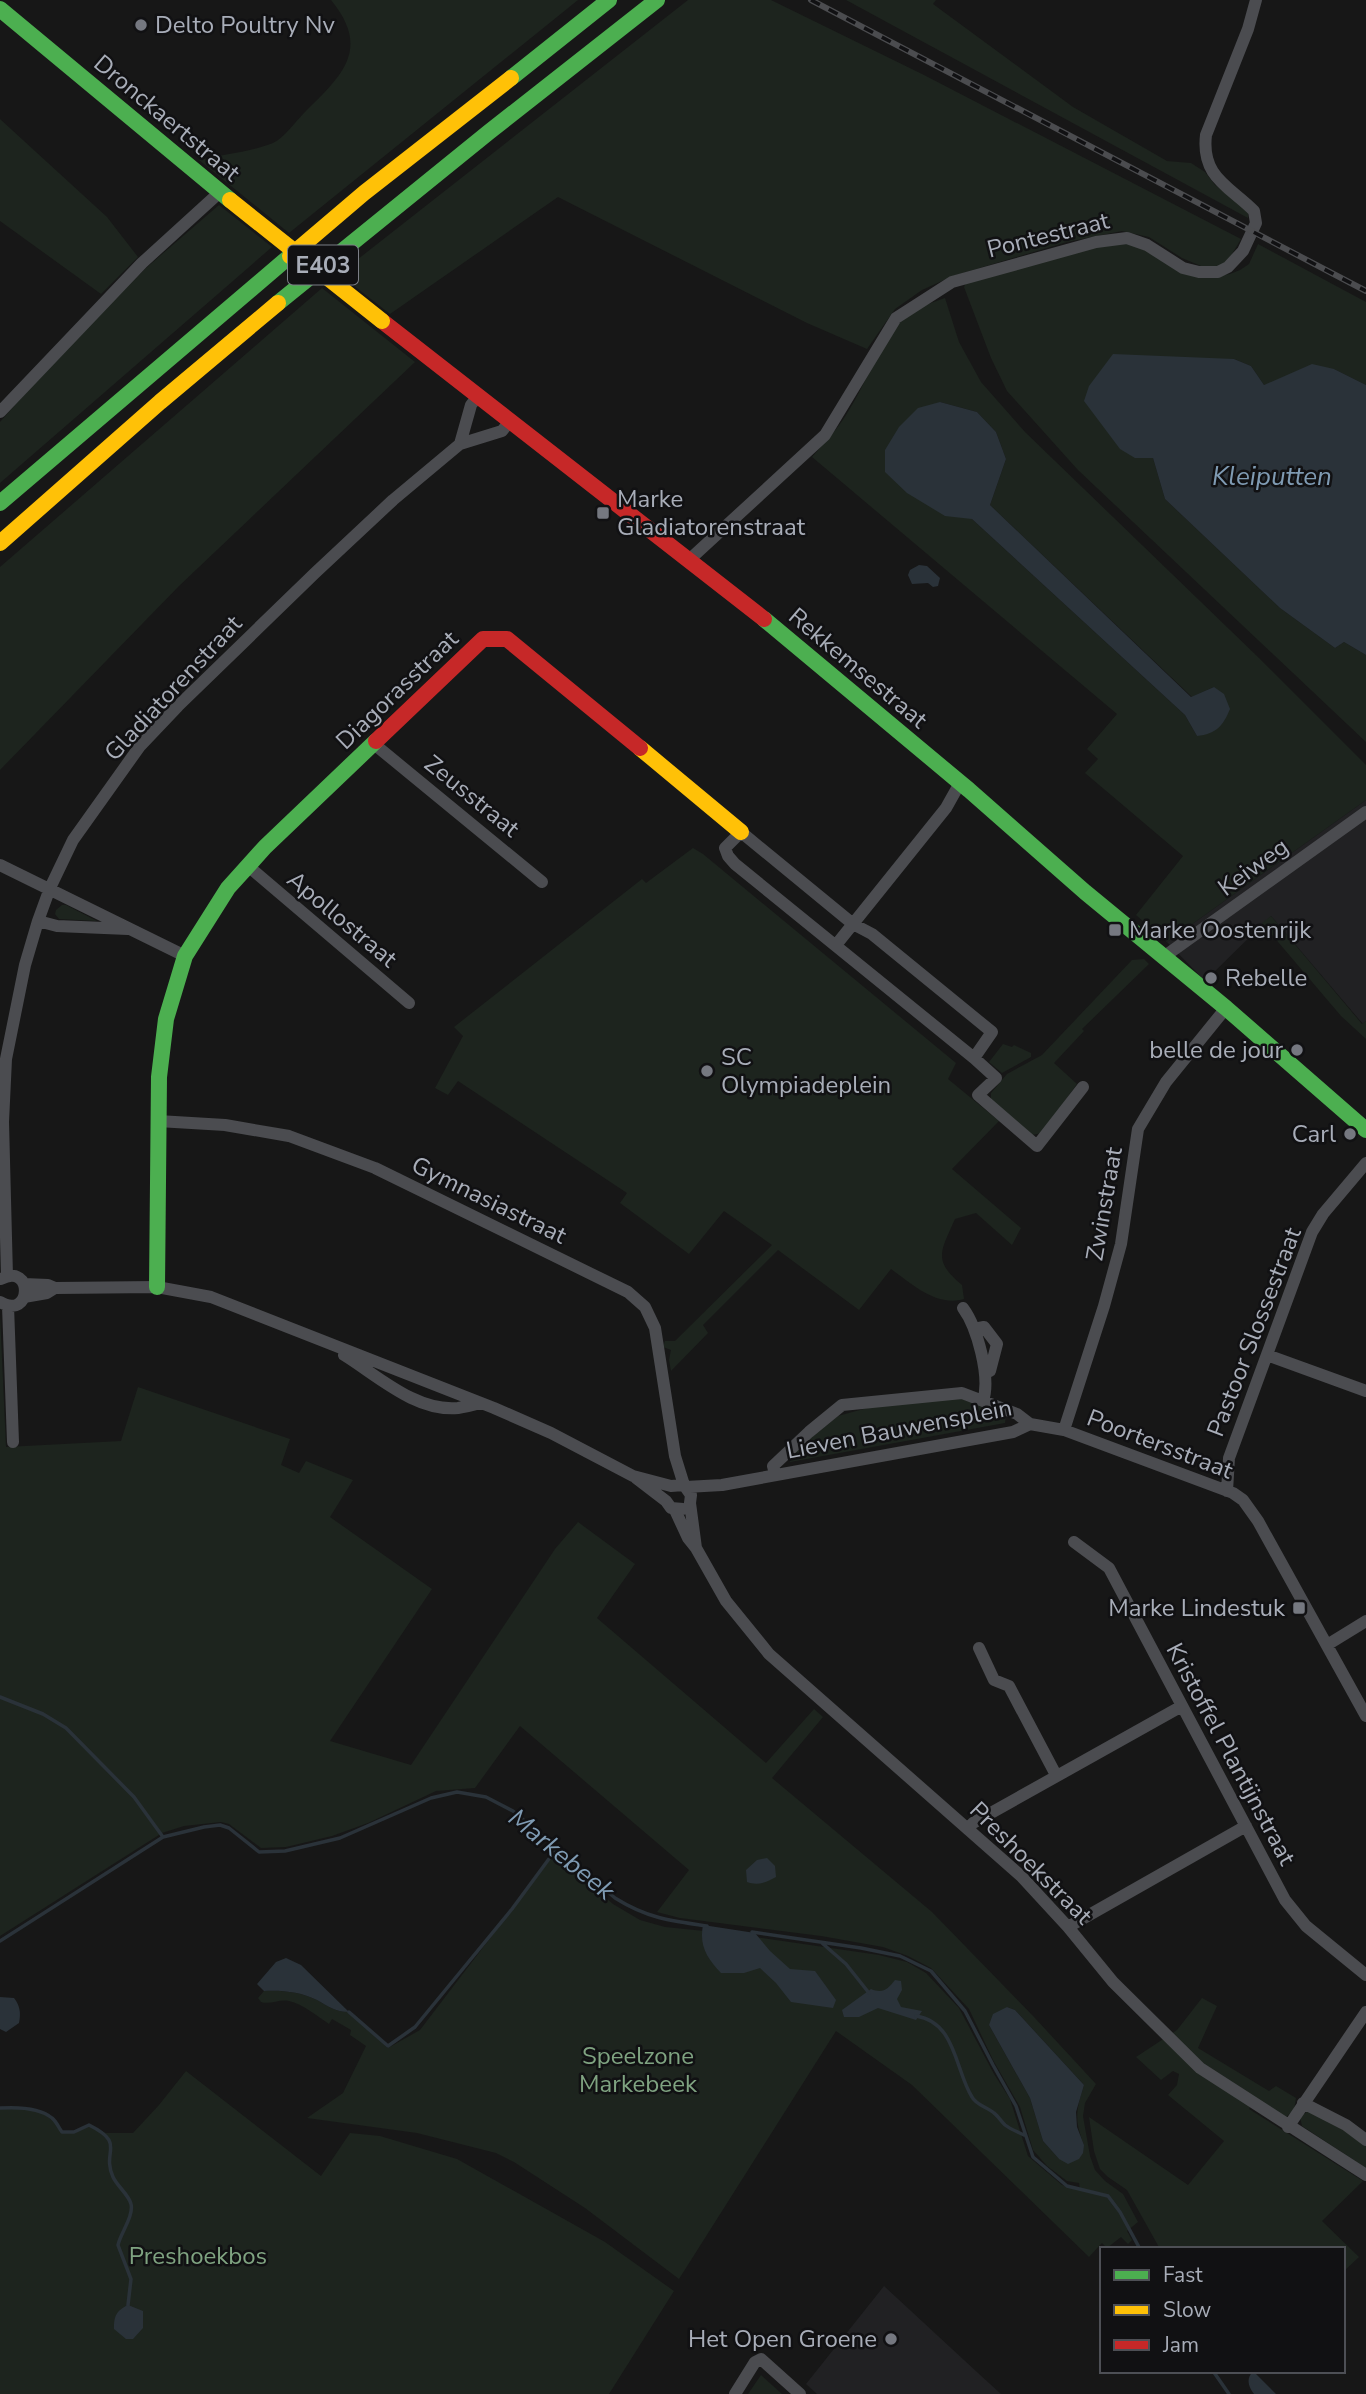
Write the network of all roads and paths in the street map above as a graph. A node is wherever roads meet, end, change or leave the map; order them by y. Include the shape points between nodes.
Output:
1 (609, 0) edge
2 (657, 0) edge
3 (1256, 0) edge
4 (0, 9) edge
5 (225, 196) junction
6 (306, 261) joint
7 (477, 397) junction
8 (0, 412) edge
9 (510, 421) junction
10 (460, 444) junction
11 (0, 503) edge
12 (0, 543) edge
13 (689, 560) junction
14 (374, 744) junction
15 (965, 787) junction
16 (1366, 812) edge
17 (741, 832) junction
18 (0, 865) edge
19 (248, 866) junction
20 (542, 882) dead end
21 (50, 888) junction
22 (38, 921) junction
23 (853, 924) junction
24 (132, 929) junction
25 (836, 945) junction
26 (185, 956) junction
27 (1165, 956) junction
28 (409, 1003) dead end
29 (1226, 1008) junction
30 (974, 1058) junction
31 (1083, 1087) dead end
32 (2, 1094) edge
33 (158, 1121) junction
34 (1366, 1130) edge
35 (1366, 1163) edge
36 (3, 1278) edge
37 (157, 1287) junction
38 (24, 1290) junction
39 (4, 1304) edge
40 (963, 1308) dead end
41 (974, 1329) junction
42 (317, 1339) junction
43 (1267, 1356) junction
44 (985, 1373) junction
45 (1366, 1391) edge
46 (983, 1401) junction
47 (480, 1403) junction
48 (1031, 1424) junction
49 (1063, 1430) junction
50 (13, 1442) dead end
51 (775, 1474) junction
52 (634, 1476) junction
53 (722, 1485) junction
54 (679, 1486) junction
55 (1227, 1491) junction
56 (691, 1502) junction
57 (671, 1505) junction
58 (1074, 1542) dead end
59 (696, 1548) junction
60 (1366, 1621) edge
61 (1327, 1645) junction
62 (979, 1648) dead end
63 (1182, 1706) junction
64 (1366, 1716) edge
65 (1056, 1775) junction
66 (1246, 1826) junction
67 (969, 1828) junction
68 (1068, 1927) junction
69 (1366, 1975) edge
70 (1366, 2012) edge
71 (1303, 2103) junction
72 (1288, 2127) junction
73 (1366, 2140) edge
74 (1366, 2175) edge
75 (736, 2394) edge
76 (800, 2394) edge

1 - 11 main road, E403 via 364,193
2 - 12 main road, E403 via 387,211
3 - 13 street, Pontestraat via 1205,146 1210,168 1221,184 1254,211 1255,225 1236,261 1218,272 1199,272 1127,238 1096,242 952,282 896,318 825,435
4 - 5 main road, Dronckaertstraat
5 - 6 main road, Dronckaertstraat, bridge
5 - 8 street via 142,263
6 - 7 main road, Rekkemsestraat, bridge
7 - 9 main road, Rekkemsestraat
7 - 10 street
9 - 10 street, Gladiatorenstraat via 502,431
9 - 13 main road, Rekkemsestraat
10 - 21 street, Gladiatorenstraat via 315,573 140,746 87,819
13 - 15 main road, Rekkemsestraat
14 - 17 main road, Diagorasstraat via 483,639 507,639
14 - 19 main road, Diagorasstraat
14 - 20 street, Zeusstraat
15 - 23 street via 959,800 946,808
15 - 27 main road, Rekkemsestraat
16 - 27 street, Keiweg
17 - 23 street
17 - 25 street via 725,848 728,856
18 - 21 street
19 - 26 main road, Diagorasstraat via 228,888
19 - 28 street, Apollostraat
21 - 22 street, Gladiatorenstraat
21 - 24 street
22 - 24 street
22 - 32 street, Gladiatorenstraat via 24,965
23 - 25 street
23 - 30 street via 872,934 992,1032
24 - 26 street
25 - 30 street
26 - 33 main road, Diagorasstraat via 166,1018
27 - 29 main road, Rekkemsestraat
29 - 34 main road, Rekkemsestraat
29 - 49 street, Zwinstraat via 1166,1082 1138,1129 1121,1244
30 - 31 street via 996,1078 978,1095 1037,1146
32 - 36 street, Gladiatorenstraat
33 - 37 main road, Diagorasstraat
33 - 54 street, Gymnasiastraat via 225,1125 289,1136 374,1168 628,1292 645,1307 655,1328 675,1456 670,1472
35 - 43 street, Pastoor Slossestraat via 1312,1231
36 - 38 street via 17,1277
37 - 38 street, Preshoekstraat via 55,1288 47,1293
37 - 42 street, Preshoekstraat via 211,1297
38 - 39 street, Preshoekstraat via 18,1304
39 - 50 street
40 - 41 street, Lieven Bauwensplein
41 - 44 street, Lieven Bauwensplein
41 - 44 street, Lieven Bauwensplein via 984,1327 997,1344 990,1371
42 - 47 street, Preshoekstraat
42 - 47 street, Preshoekstraat via 404,1394 432,1406 457,1408
43 - 45 street
43 - 55 street, Pastoor Slossestraat via 1229,1458
44 - 46 street, Lieven Bauwensplein
46 - 48 street, Lieven Bauwensplein
46 - 51 street, Lieven Bauwensplein via 962,1393 842,1405 783,1454 773,1466
47 - 52 street, Preshoekstraat
48 - 49 street, Lieven Bauwensplein
48 - 51 street, Lieven Bauwensplein via 1013,1432
49 - 55 street, Poortersstraat
51 - 53 street, Lieven Bauwensplein
52 - 54 street, Preshoekstraat
52 - 57 street, Preshoekstraat
53 - 54 street, Lieven Bauwensplein
53 - 56 street, Lieven Bauwensplein
54 - 56 street, Preshoekstraat via 691,1496
54 - 57 street via 666,1493
55 - 61 street, Poortersstraat via 1243,1500 1258,1521
56 - 57 street, Lieven Bauwensplein via 687,1507
56 - 59 street, Preshoekstraat
57 - 59 street, Preshoekstraat
58 - 63 street, Kristoffel Plantijnstraat via 1109,1568
59 - 67 street, Preshoekstraat via 726,1601 769,1654
60 - 61 street
61 - 64 street, Poortersstraat
62 - 65 street via 994,1681 1009,1686
63 - 65 street
63 - 66 street, Kristoffel Plantijnstraat
65 - 67 street
66 - 68 street
66 - 69 street, Kristoffel Plantijnstraat via 1285,1900 1330,1948
67 - 68 street, Preshoekstraat
68 - 72 street, Preshoekstraat via 1113,1982 1200,2068
70 - 71 street
71 - 72 street
71 - 73 street
72 - 74 street, Preshoekstraat
75 - 76 street via 755,2362 761,2360

